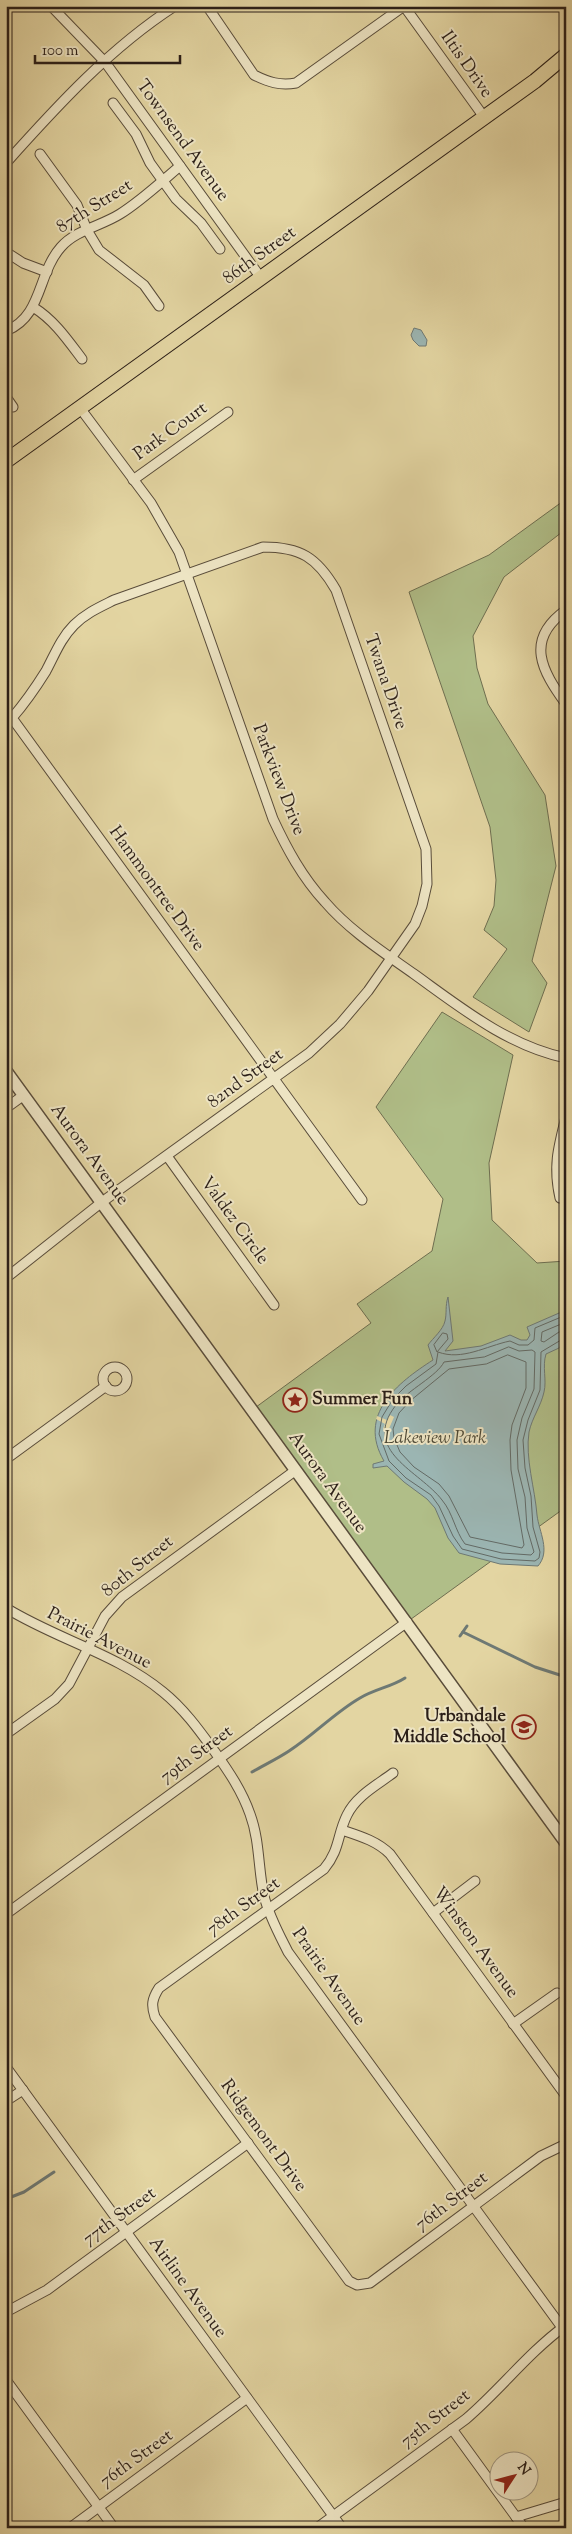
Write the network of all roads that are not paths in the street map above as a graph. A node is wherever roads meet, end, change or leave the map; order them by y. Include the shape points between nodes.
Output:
1 (51, 6) edge
2 (175, 6) edge
3 (207, 6) edge
4 (404, 6) edge
5 (566, 55) edge
6 (566, 61) edge
7 (105, 62) junction
8 (535, 80) junction
9 (113, 102) dead end
10 (484, 117) junction
11 (40, 154) dead end
12 (6, 163) edge
13 (180, 166) junction
14 (162, 180) junction
15 (87, 230) junction
16 (220, 249) dead end
17 (6, 252) edge
18 (47, 272) junction
19 (261, 278) junction
20 (159, 306) dead end
21 (33, 307) junction
22 (6, 331) edge
23 (82, 359) dead end
24 (6, 397) edge
25 (13, 407) dead end
26 (80, 408) junction
27 (228, 412) dead end
28 (6, 461) edge
29 (134, 480) junction
30 (188, 574) junction
31 (566, 610) edge
32 (566, 704) edge
33 (426, 849) joint
34 (391, 958) junction
35 (566, 1058) edge
36 (6, 1071) edge
37 (274, 1079) junction
38 (24, 1095) junction
39 (6, 1108) edge
40 (566, 1117) edge
41 (166, 1156) junction
42 (560, 1198) dead end
43 (362, 1200) dead end
44 (102, 1202) junction
45 (6, 1278) edge
46 (274, 1305) dead end
47 (106, 1386) dead end
48 (6, 1459) edge
49 (296, 1470) junction
50 (6, 1608) edge
51 (407, 1622) junction
52 (88, 1650) junction
53 (6, 1734) edge
54 (220, 1759) junction
55 (393, 1773) dead end
56 (342, 1830) junction
57 (566, 1843) edge
58 (474, 1881) dead end
59 (268, 1909) junction
60 (432, 1913) junction
61 (6, 1914) edge
62 (557, 1993) dead end
63 (153, 2002) joint
64 (514, 2024) junction
65 (6, 2067) edge
66 (23, 2090) junction
67 (566, 2096) edge
68 (6, 2101) edge
69 (248, 2144) junction
70 (566, 2144) edge
71 (474, 2206) junction
72 (126, 2233) junction
73 (357, 2285) joint
74 (6, 2312) edge
75 (565, 2329) edge
76 (6, 2380) edge
77 (247, 2398) junction
78 (452, 2429) junction
79 (566, 2502) edge
80 (98, 2507) junction
81 (333, 2516) junction
82 (516, 2517) junction
83 (70, 2528) edge
84 (114, 2528) edge
85 (317, 2528) edge
86 (342, 2528) edge
87 (524, 2528) edge

1 - 7 street, Townsend Avenue
2 - 7 street
3 - 4 street via 254,75 276,83 296,83
4 - 10 street, Iltis Drive
5 - 8 main road, 86th Street
6 - 8 main road, 86th Street
7 - 12 street via 56,106
7 - 13 street, Townsend Avenue
8 - 10 main road, 86th Street
9 - 14 street
10 - 19 main road, 86th Street
11 - 15 street via 77,205
13 - 14 street, 87th Street
13 - 19 street, Townsend Avenue
14 - 15 street, 87th Street via 120,214
14 - 16 street
15 - 18 street, 87th Street via 60,248
15 - 20 street via 99,250 144,285
17 - 18 street
18 - 21 street, 87th Street
19 - 26 main road, 86th Street
21 - 22 street, 87th Street via 16,327
21 - 23 street via 60,330
24 - 25 street
26 - 28 main road, 86th Street
26 - 29 street, Parkview Drive
27 - 29 street, Park Court
29 - 30 street, Parkview Drive via 166,527
30 - 33 street, Twana Drive via 263,547 286,548 304,554 325,571 336,590
30 - 34 street, Parkview Drive via 272,819 290,855 324,902 345,923
30 - 37 street, Hammontree Drive via 114,600 83,617 60,642 46,670 12,718
31 - 32 street via 550,625 541,648 543,669
33 - 34 street, 82nd Street via 428,884 422,906 415,924
34 - 35 street, Parkview Drive via 493,1029
34 - 37 street, 82nd Street via 368,992 340,1024
36 - 38 street, Aurora Avenue
37 - 41 street, 82nd Street
37 - 43 street, Hammontree Drive
38 - 39 street
38 - 44 street, Aurora Avenue
40 - 42 street via 555,1177
41 - 44 street, 82nd Street
41 - 46 street, Valdez Circle
44 - 45 street, 82nd Street
44 - 49 street, Aurora Avenue
47 - 48 street
49 - 51 street, Aurora Avenue
49 - 52 street, 80th Street via 122,1596 105,1616
50 - 52 street, Prairie Avenue
51 - 54 street, 79th Street
51 - 57 street, Aurora Avenue
52 - 53 street, 80th Street via 62,1692
52 - 54 street, Prairie Avenue via 162,1691 196,1724
54 - 59 street, Prairie Avenue via 251,1815
54 - 61 street, 79th Street
55 - 56 street, 78th Street via 355,1803
56 - 59 street, 78th Street via 334,1858 324,1869
56 - 60 street, Winston Avenue via 383,1847
58 - 60 street
59 - 63 street, 78th Street via 159,1988
59 - 71 street, Prairie Avenue via 288,1952
60 - 64 street, Winston Avenue
62 - 64 street
63 - 69 street, Ridgemont Drive via 155,2017
64 - 67 street, Winston Avenue
65 - 66 street, Airline Avenue
66 - 68 street
66 - 72 street, Airline Avenue
69 - 72 street, 77th Street
69 - 73 street, Ridgemont Drive via 349,2281
70 - 71 street, 76th Street via 541,2156
71 - 73 street, 76th Street via 370,2283
71 - 75 street, Prairie Avenue
72 - 74 street, 77th Street via 48,2290
72 - 77 street, Airline Avenue
75 - 78 street, 75th Street via 522,2362 483,2404
76 - 80 street
77 - 80 street, 76th Street
77 - 81 street, Airline Avenue
78 - 81 street, 75th Street
78 - 82 street
79 - 82 street
80 - 83 street, 76th Street
80 - 84 street
81 - 85 street, 75th Street
81 - 86 street, Airline Avenue
82 - 87 street

